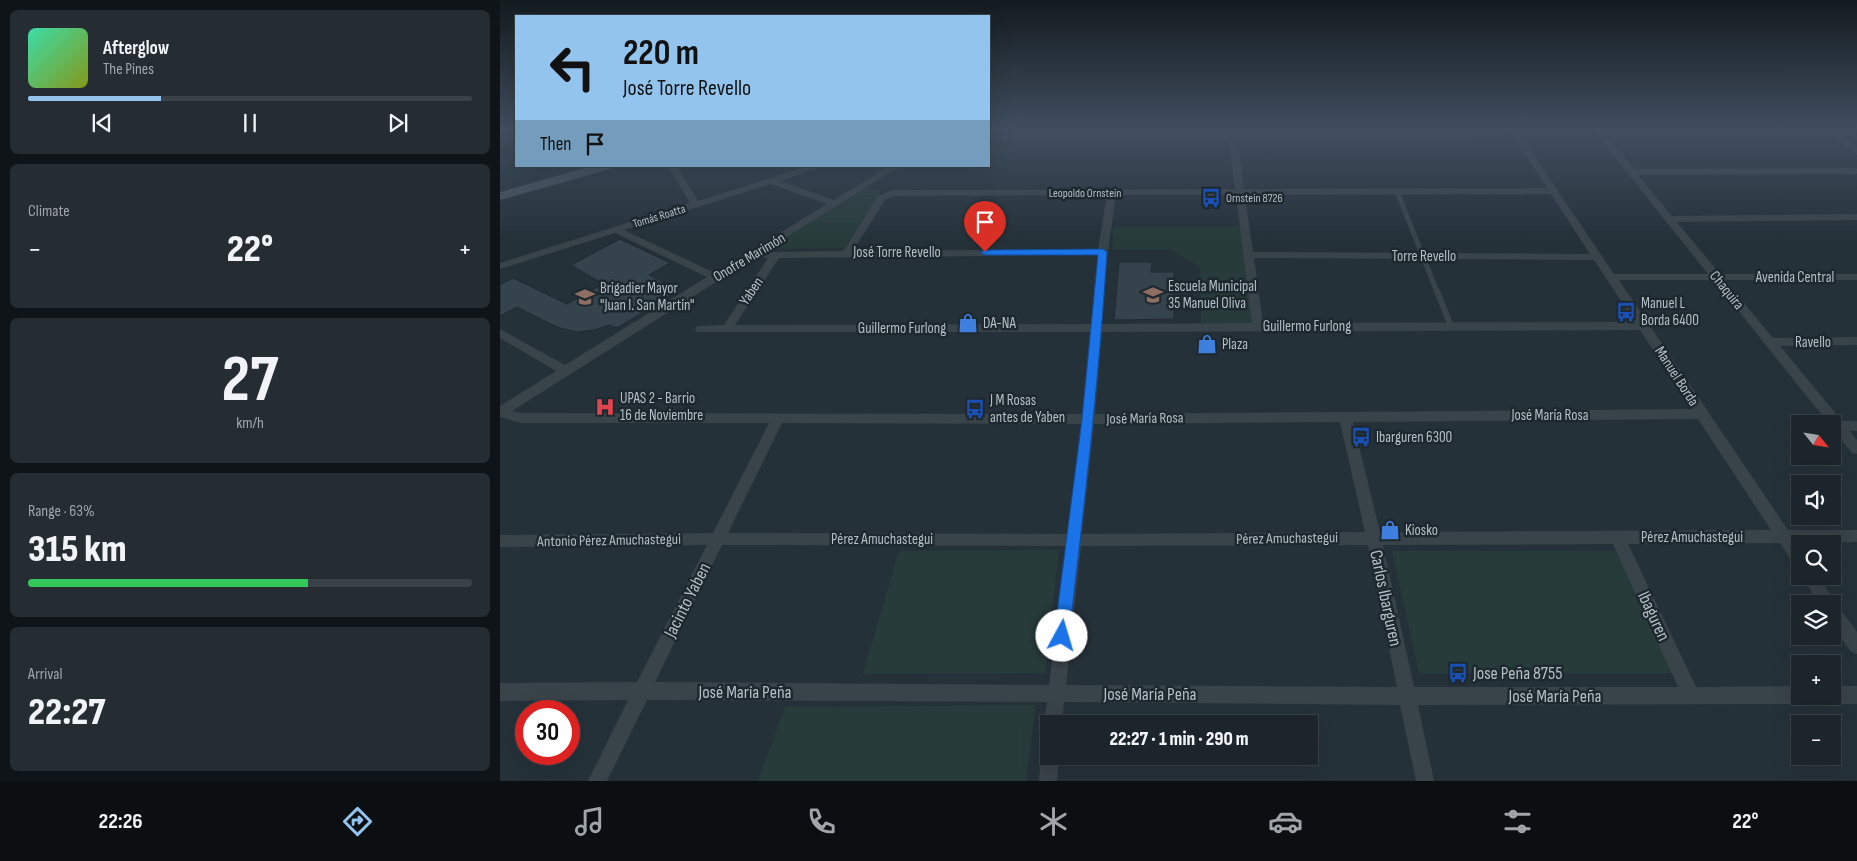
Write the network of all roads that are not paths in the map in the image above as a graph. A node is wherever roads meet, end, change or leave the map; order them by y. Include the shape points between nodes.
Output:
1 (1237, 166) edge
2 (1538, 166) edge
3 (1627, 166) edge
4 (602, 167) edge
5 (673, 167) edge
6 (815, 167) edge
7 (894, 167) edge
8 (1857, 171) edge
9 (1631, 172) junction
10 (773, 181) junction
11 (1554, 190) junction
12 (1241, 191) junction
13 (1397, 191) junction
14 (1112, 193) junction
15 (500, 196) edge
16 (835, 204) junction
17 (696, 205) junction
18 (1857, 217) edge
19 (1670, 219) junction
20 (616, 230) junction
21 (847, 252) junction
22 (1103, 252) junction
23 (776, 254) junction
24 (752, 255) junction
25 (1249, 255) junction
26 (1423, 256) junction
27 (1599, 256) junction
28 (500, 266) edge
29 (715, 277) junction
30 (1612, 277) junction
31 (1717, 277) junction
32 (1857, 277) edge
33 (1258, 326) junction
34 (1451, 326) junction
35 (1644, 326) junction
36 (727, 328) junction
37 (1098, 328) junction
38 (701, 329) dead end
39 (500, 333) edge
40 (1857, 341) edge
41 (1770, 342) junction
42 (564, 370) junction
43 (500, 412) edge
44 (1702, 414) junction
45 (1830, 415) edge
46 (1345, 416) junction
47 (1088, 419) junction
48 (777, 420) junction
49 (1841, 426) edge
50 (1857, 426) edge
51 (1841, 429) edge
52 (1857, 449) edge
53 (1783, 536) junction
54 (1857, 536) edge
55 (1374, 537) junction
56 (1616, 537) junction
57 (718, 539) junction
58 (1072, 540) junction
59 (500, 541) edge
60 (1791, 548) edge
61 (1841, 623) edge
62 (1857, 646) edge
63 (641, 691) junction
64 (500, 692) edge
65 (1055, 694) junction
66 (1691, 695) junction
67 (1791, 695) edge
68 (1841, 695) edge
69 (1857, 695) edge
70 (1407, 696) junction
71 (1054, 715) edge
72 (1049, 765) edge
73 (597, 781) edge
74 (1048, 781) edge
75 (1425, 781) edge

1 - 12 street
2 - 11 street, Manuel Borda
3 - 9 street, Chaquira
4 - 15 main road
5 - 17 street
6 - 10 street, Tomás Roatta
7 - 16 street, Onofre Marimón
8 - 9 street
9 - 19 street, Chaquira
10 - 16 street
10 - 17 street, Tomás Roatta
11 - 13 street, Leopoldo Ornstein
11 - 27 street, Manuel Borda
12 - 13 street, Leopoldo Ornstein
12 - 14 street, Leopoldo Ornstein
12 - 25 street
13 - 26 lane
14 - 21 street, Leopoldo Ornstein via 886,194
14 - 22 street
16 - 24 street, Onofre Marimón
17 - 20 street, Tomás Roatta
18 - 19 street
19 - 31 street, Chaquira
20 - 28 street, Tomás Roatta
20 - 29 street
21 - 22 street, José Torre Revello
21 - 23 street, José Torre Revello
22 - 37 street
23 - 24 street, José Torre Revello
23 - 36 street, Yaben
24 - 29 street, Onofre Marimón
25 - 26 street, Torre Revello
25 - 33 street
26 - 27 street, Torre Revello
26 - 34 lane
27 - 30 street, Manuel Borda
29 - 42 street, Onofre Marimón
30 - 31 street, Avenida Central
30 - 35 street, Manuel Borda
31 - 32 street, Avenida Central
31 - 41 street, Chaquira
33 - 34 street, Guillermo Furlong
33 - 37 street, Guillermo Furlong
34 - 35 street, Guillermo Furlong
35 - 44 street, Manuel Borda
36 - 37 street, Guillermo Furlong
36 - 38 street, Guillermo Furlong
37 - 47 street
39 - 42 street
40 - 41 street, Ravello
41 - 45 street, Chaquira
42 - 43 street, Onofre Marimón
43 - 48 street, José María Rosa via 521,418
44 - 46 street, José María Rosa
44 - 53 street, Manuel Borda
46 - 47 street, José María Rosa
46 - 55 street, Carlos Ibarguren
47 - 48 street, José María Rosa
47 - 58 street
48 - 57 street, Jacinto Yaben
49 - 50 street
51 - 52 street, Chaquira
53 - 54 street, Pérez Amuchastegui
53 - 56 street, Pérez Amuchastegui
53 - 60 street, Manuel Borda
55 - 56 street, Pérez Amuchastegui
55 - 58 street, Pérez Amuchastegui
55 - 70 street, Carlos Ibarguren
56 - 66 street, Ibaguren
57 - 58 street, Pérez Amuchastegui
57 - 59 street, Antonio Pérez Amuchastegui
57 - 63 street, Jacinto Yaben
58 - 65 street
61 - 62 street
63 - 64 street, José María Peña
63 - 65 street, José María Peña
63 - 73 street, Jacinto Yaben
65 - 70 street, José María Peña
65 - 71 street
66 - 67 street, José María Peña
66 - 70 street, José María Peña
68 - 69 street
70 - 75 street, Carlos Ibarguren
72 - 74 street

